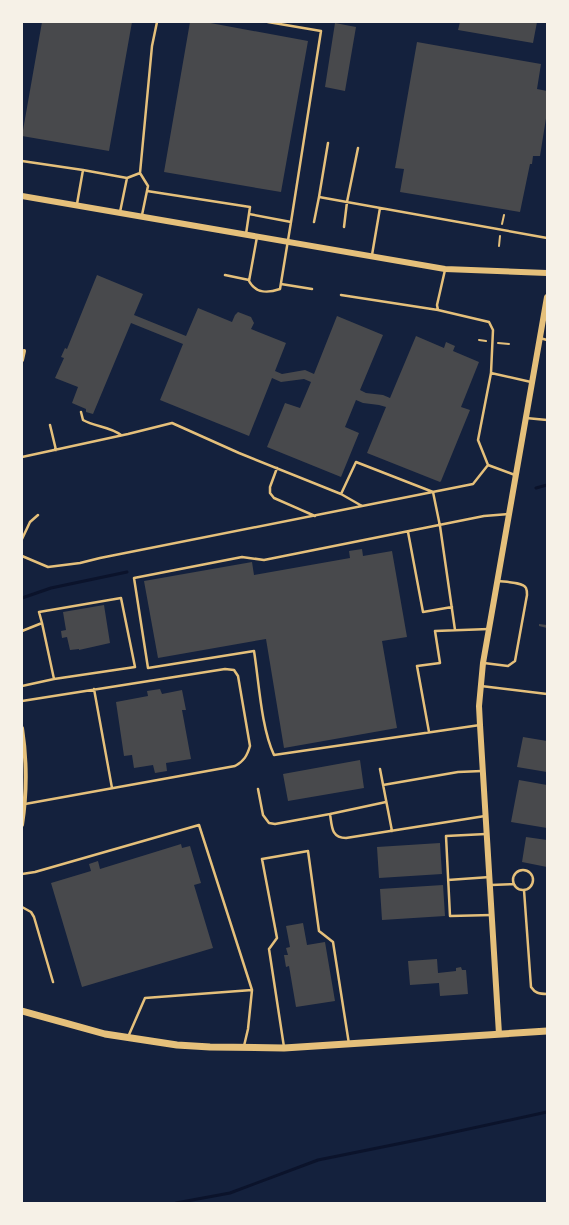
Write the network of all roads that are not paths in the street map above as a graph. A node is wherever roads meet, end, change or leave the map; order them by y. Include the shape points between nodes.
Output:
1 (157, 22) edge
2 (268, 22) edge
3 (328, 143) dead end
4 (358, 148) dead end
5 (22, 161) edge
6 (83, 170) junction
7 (140, 173) junction
8 (127, 178) junction
9 (147, 191) junction
10 (22, 196) edge
11 (318, 198) junction
12 (347, 202) junction
13 (77, 205) junction
14 (380, 208) junction
15 (120, 212) junction
16 (249, 214) junction
17 (142, 216) junction
18 (291, 222) junction
19 (314, 222) dead end
20 (344, 228) dead end
21 (246, 234) junction
22 (257, 236) junction
23 (547, 238) edge
24 (287, 241) junction
25 (372, 256) junction
26 (445, 269) junction
27 (547, 273) edge
28 (225, 275) dead end
29 (249, 280) junction
30 (281, 284) junction
31 (312, 289) dead end
32 (341, 295) dead end
33 (547, 298) edge
34 (438, 310) junction
35 (540, 338) junction
36 (547, 340) edge
37 (24, 351) dead end
38 (22, 360) edge
39 (491, 373) junction
40 (532, 382) junction
41 (81, 412) dead end
42 (526, 418) junction
43 (547, 420) edge
44 (50, 425) dead end
45 (121, 436) junction
46 (56, 450) junction
47 (22, 457) edge
48 (488, 465) junction
49 (277, 468) junction
50 (516, 476) junction
51 (433, 492) junction
52 (341, 494) junction
53 (363, 506) junction
54 (509, 514) junction
55 (38, 515) dead end
56 (314, 516) junction
57 (440, 526) junction
58 (408, 532) junction
59 (22, 539) edge
60 (22, 556) edge
61 (497, 581) junction
62 (452, 607) junction
63 (42, 622) junction
64 (489, 628) junction
65 (455, 630) junction
66 (22, 631) edge
67 (483, 662) junction
68 (54, 679) junction
69 (22, 686) edge
70 (481, 686) junction
71 (94, 689) junction
72 (547, 694) edge
73 (22, 701) edge
74 (480, 725) junction
75 (22, 728) edge
76 (429, 732) junction
77 (380, 769) dead end
78 (483, 771) junction
79 (383, 785) junction
80 (112, 788) junction
81 (258, 789) dead end
82 (386, 802) junction
83 (25, 804) junction
84 (330, 814) junction
85 (486, 816) junction
86 (22, 825) edge
87 (392, 831) junction
88 (487, 834) junction
89 (22, 874) edge
90 (490, 877) junction
91 (448, 880) junction
92 (514, 884) junction
93 (491, 885) junction
94 (524, 890) junction
95 (22, 907) edge
96 (492, 915) junction
97 (53, 982) dead end
98 (252, 990) junction
99 (547, 994) edge
100 (22, 1011) edge
101 (547, 1031) edge
102 (499, 1034) junction
103 (128, 1037) junction
104 (349, 1044) junction
105 (244, 1048) junction
106 (284, 1048) junction

1 - 7 lane via 152,46
2 - 18 lane via 321,31
3 - 11 lane
4 - 12 lane
5 - 6 lane
6 - 8 lane
6 - 13 lane
7 - 8 lane
7 - 9 lane via 148,186
8 - 15 lane
9 - 16 lane via 250,207
9 - 17 lane
10 - 13 street
11 - 12 lane
11 - 19 lane
12 - 14 lane
12 - 20 lane
13 - 15 street
14 - 23 lane
14 - 25 lane
15 - 17 street
16 - 18 lane
16 - 21 lane
17 - 21 street
18 - 24 lane
21 - 22 street
22 - 24 street
22 - 29 lane
24 - 25 street
24 - 30 lane
25 - 26 street
26 - 27 street
26 - 34 lane
28 - 29 lane
29 - 30 lane via 258,290 269,293 280,289
30 - 31 lane
32 - 34 lane
33 - 35 street
34 - 39 lane via 489,322 493,330
35 - 36 lane
35 - 40 street
37 - 38 street
39 - 40 lane
39 - 48 lane via 478,440
40 - 42 street
41 - 45 lane via 83,420 114,430
42 - 43 lane
42 - 50 street
44 - 46 lane
45 - 46 lane
45 - 49 lane via 172,423
46 - 47 lane
48 - 50 lane
48 - 51 lane via 473,484
49 - 52 lane
49 - 56 lane via 270,493 274,498
50 - 54 street
51 - 52 lane via 356,462
51 - 53 lane
51 - 57 lane
52 - 53 lane
53 - 56 lane
54 - 57 lane via 484,516
54 - 61 street
55 - 59 lane via 30,522
56 - 60 lane via 80,563 48,567
57 - 58 lane
57 - 62 lane
58 - 62 lane via 423,612
58 - 76 lane via 264,560 242,557 134,578 148,668 254,651 270,747 274,755
61 - 64 street
61 - 67 lane via 523,586 527,595 515,661 508,666
62 - 65 lane
63 - 66 lane
63 - 68 lane
63 - 68 lane via 39,612 121,598 135,667
64 - 65 lane
64 - 67 street
65 - 76 lane via 436,631 440,663 417,666
67 - 70 street
68 - 69 lane
70 - 72 lane
70 - 74 street
71 - 73 lane
71 - 80 lane
71 - 80 lane via 225,669 234,670 238,676 250,746 248,755 242,762 235,766
74 - 76 lane
74 - 78 street
75 - 83 street via 25,752
77 - 79 lane
78 - 79 lane via 458,772
78 - 85 street
79 - 82 lane
80 - 83 lane
81 - 84 lane via 263,815 269,823
82 - 84 lane
82 - 87 lane
83 - 86 street
84 - 87 lane via 334,834 340,838
85 - 87 lane
85 - 88 street
88 - 90 street
88 - 91 lane via 446,836
89 - 98 lane via 200,825
90 - 91 lane
90 - 93 street
91 - 96 lane via 450,916
92 - 93 lane
92 - 94 lane via 518,889
92 - 94 lane via 514,877 518,872 527,871 532,875 533,882 530,888
93 - 96 street
94 - 99 lane via 530,987 534,992
95 - 97 lane via 34,917
96 - 102 street
98 - 103 lane via 145,998
98 - 105 lane
100 - 103 main road via 78,1027
101 - 102 main road
102 - 104 main road
103 - 105 main road via 177,1045
104 - 106 main road
104 - 106 lane via 334,942 319,931 308,851 262,859 277,938 269,949
105 - 106 main road

